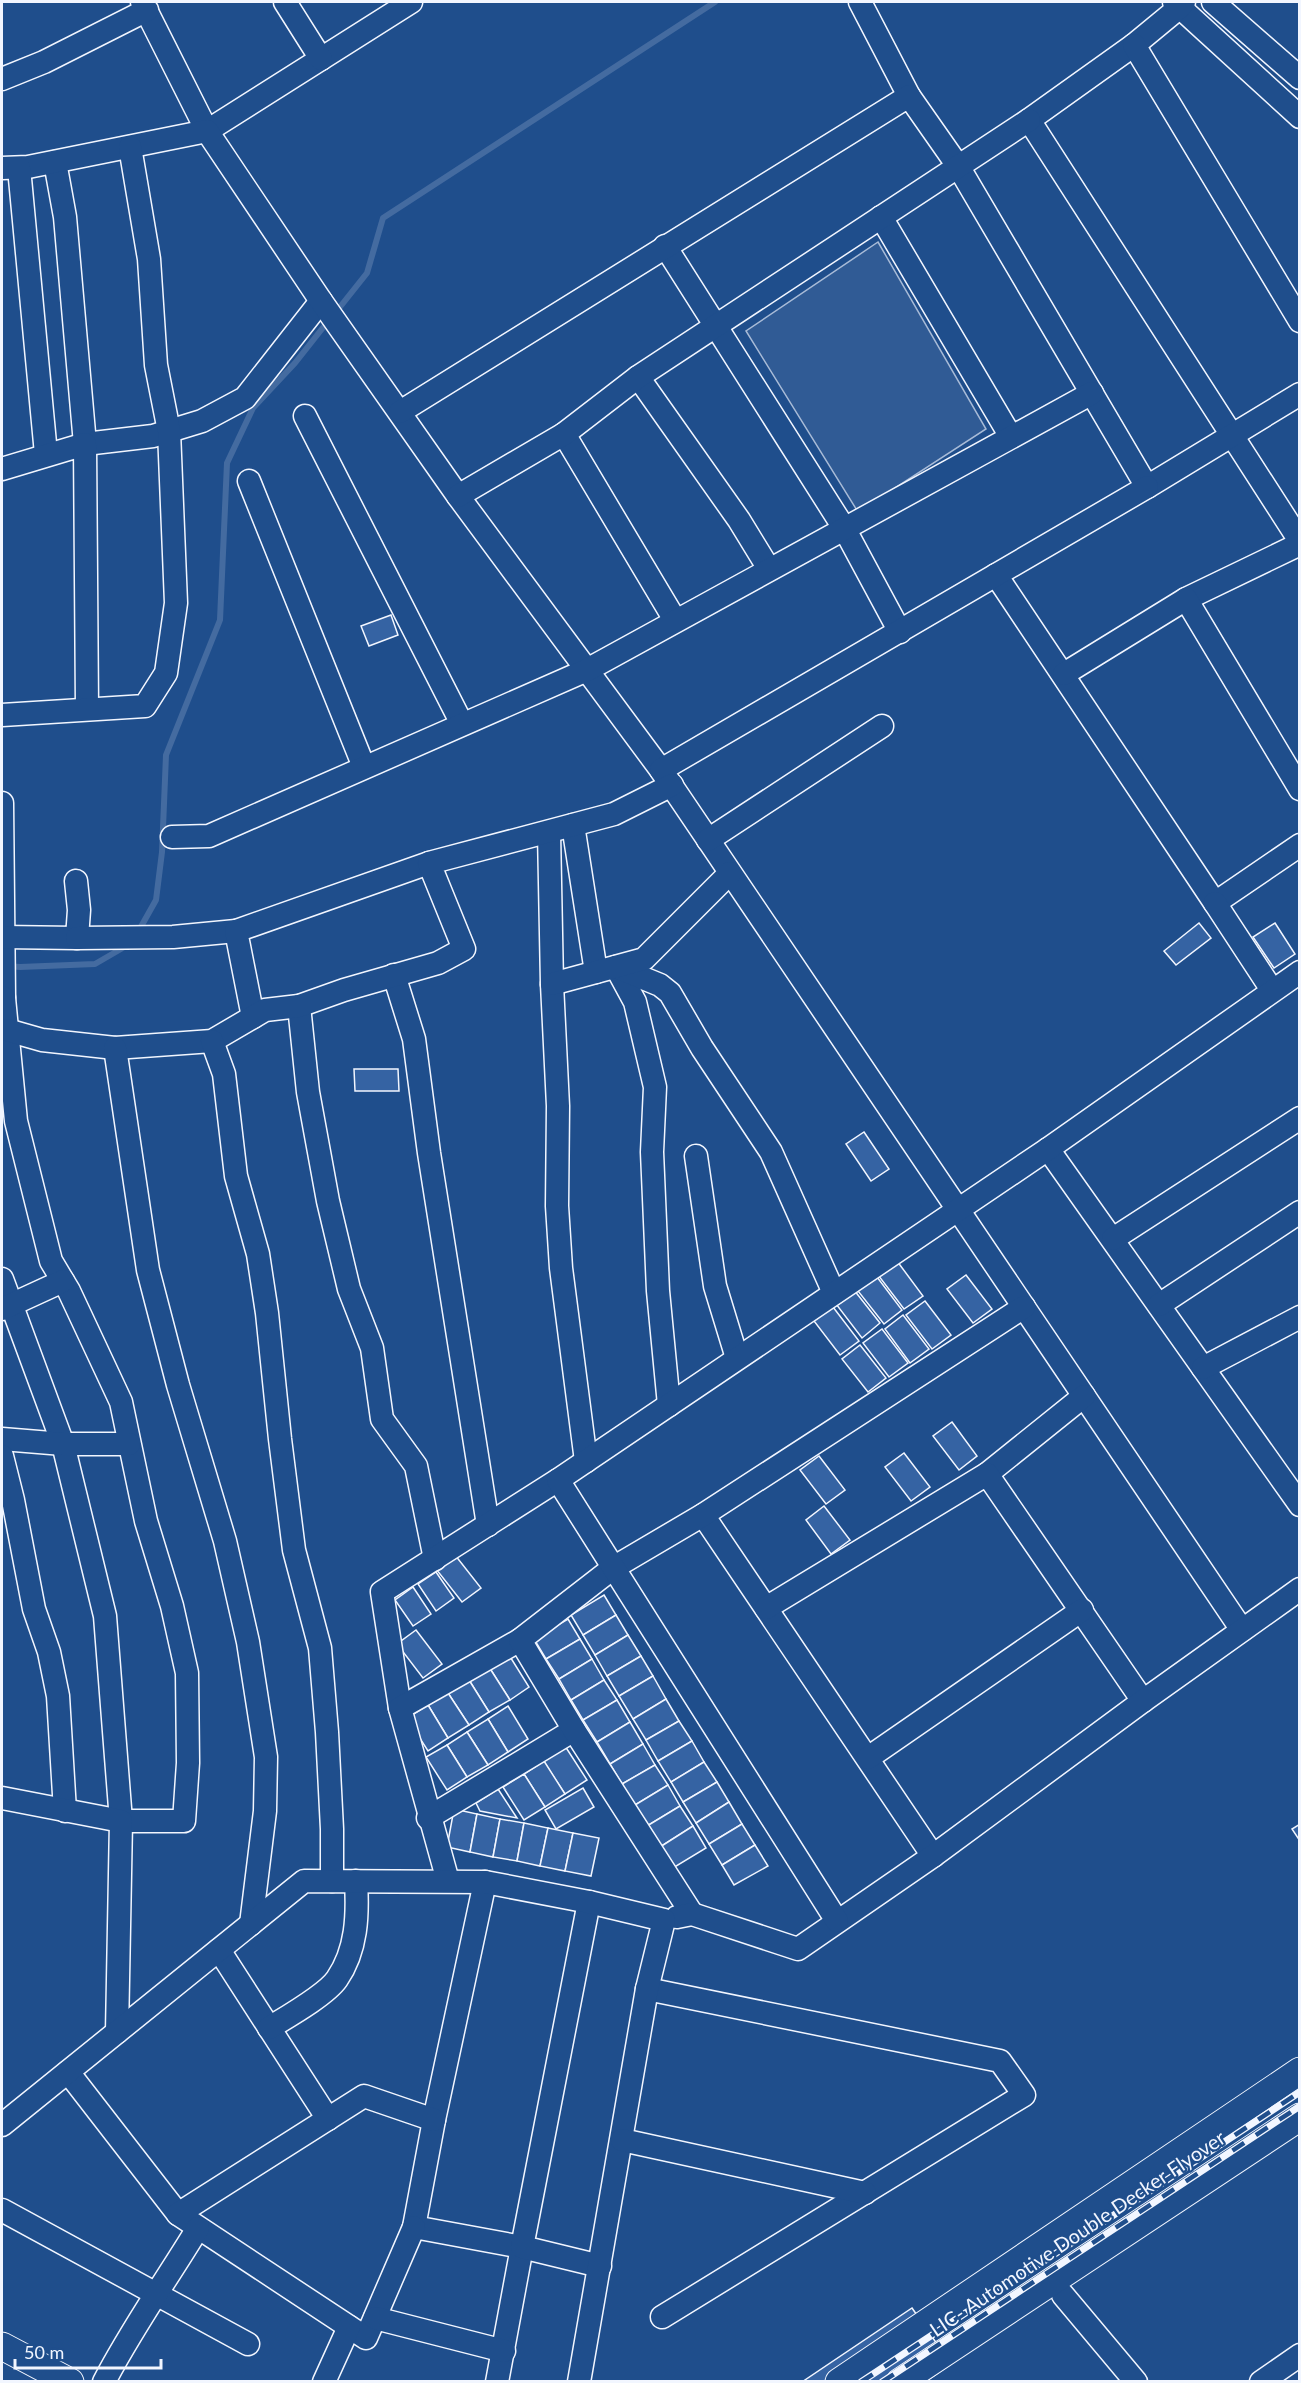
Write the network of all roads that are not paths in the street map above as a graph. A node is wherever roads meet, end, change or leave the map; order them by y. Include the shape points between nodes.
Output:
1 (285, 2) edge
2 (860, 2) edge
3 (1213, 2) edge
4 (1179, 3) edge
5 (397, 5) edge
6 (144, 6) edge
7 (1134, 45) junction
8 (321, 59) junction
9 (1299, 78) edge
10 (2, 79) edge
11 (909, 96) junction
12 (1299, 117) edge
13 (1029, 120) junction
14 (207, 131) junction
15 (130, 147) junction
16 (55, 162) junction
17 (958, 166) junction
18 (10, 168) edge
19 (881, 217) junction
20 (665, 246) junction
21 (329, 312) junction
22 (1299, 321) edge
23 (717, 326) junction
24 (638, 377) junction
25 (1092, 393) junction
26 (1299, 394) edge
27 (400, 412) junction
28 (305, 416) dead end
29 (169, 431) junction
30 (564, 434) junction
31 (1231, 435) junction
32 (1011, 437) junction
33 (85, 444) junction
34 (46, 454) junction
35 (2, 469) edge
36 (249, 481) dead end
37 (1147, 487) junction
38 (458, 496) junction
39 (844, 528) junction
40 (1299, 542) edge
41 (769, 569) junction
42 (996, 575) junction
43 (1186, 599) junction
44 (675, 620) junction
45 (900, 632) junction
46 (586, 670) junction
47 (1064, 674) junction
48 (87, 709) junction
49 (2, 714) edge
50 (462, 724) junction
51 (882, 726) dead end
52 (364, 767) junction
53 (666, 778) junction
54 (1299, 789) edge
55 (2, 803) edge
56 (573, 825) junction
57 (549, 832) junction
58 (172, 837) dead end
59 (708, 840) junction
60 (1299, 845) edge
61 (429, 863) junction
62 (730, 873) junction
63 (76, 881) dead end
64 (1215, 903) junction
65 (236, 931) junction
66 (3, 937) edge
67 (77, 938) junction
68 (606, 969) junction
69 (1299, 972) edge
70 (394, 975) junction
71 (552, 984) junction
72 (1272, 990) junction
73 (3, 998) edge
74 (299, 1006) junction
75 (253, 1017) junction
76 (7, 1030) junction
77 (212, 1041) junction
78 (115, 1048) junction
79 (1297, 1126) edge
80 (1048, 1149) junction
81 (696, 1156) dead end
82 (957, 1209) junction
83 (1299, 1212) edge
84 (1113, 1239) junction
85 (2, 1279) edge
86 (63, 1281) junction
87 (834, 1293) junction
88 (1159, 1305) junction
89 (6, 1307) edge
90 (1024, 1307) junction
91 (1299, 1317) edge
92 (737, 1358) junction
93 (1203, 1368) junction
94 (1084, 1396) junction
95 (669, 1405) junction
96 (2, 1440) edge
97 (63, 1444) junction
98 (129, 1444) junction
99 (2, 1456) edge
100 (586, 1461) junction
101 (987, 1474) junction
102 (558, 1480) junction
103 (1299, 1505) edge
104 (703, 1515) junction
105 (488, 1525) junction
106 (435, 1559) junction
107 (612, 1568) junction
108 (1299, 1589) edge
109 (766, 1608) junction
110 (1082, 1610) junction
111 (1242, 1630) junction
112 (520, 1640) junction
113 (1143, 1701) junction
114 (400, 1708) junction
115 (574, 1730) junction
116 (868, 1758) junction
117 (2, 1798) edge
118 (65, 1810) junction
119 (428, 1818) junction
120 (121, 1821) junction
121 (933, 1856) junction
122 (332, 1881) junction
123 (356, 1881) junction
124 (448, 1881) junction
125 (485, 1882) junction
126 (589, 1902) junction
127 (692, 1914) junction
128 (664, 1920) junction
129 (837, 1922) junction
130 (252, 1924) junction
131 (219, 1950) junction
132 (647, 1989) junction
133 (269, 2028) junction
134 (117, 2032) junction
135 (1299, 2071) edge
136 (68, 2072) junction
137 (1299, 2084) edge
138 (1299, 2117) edge
139 (328, 2119) junction
140 (434, 2120) junction
141 (2, 2125) edge
142 (1299, 2138) edge
143 (622, 2140) junction
144 (865, 2193) junction
145 (2, 2210) edge
146 (178, 2214) junction
147 (414, 2227) junction
148 (198, 2228) junction
149 (522, 2247) junction
150 (600, 2266) junction
151 (158, 2295) junction
152 (1063, 2295) junction
153 (662, 2317) dead end
154 (375, 2318) junction
155 (349, 2327) junction
156 (248, 2344) dead end
157 (2, 2346) edge
158 (504, 2351) junction
159 (1299, 2355) edge
160 (64, 2380) edge
161 (104, 2382) edge
162 (324, 2382) edge
163 (497, 2382) edge
164 (579, 2382) edge
165 (839, 2382) edge
166 (855, 2382) edge
167 (900, 2382) edge
168 (934, 2382) edge
169 (1137, 2382) edge
170 (1261, 2382) edge

1 - 8 street
2 - 11 street
3 - 9 street
4 - 7 street
4 - 12 street
5 - 8 street
6 - 10 street via 44,62
6 - 14 street
7 - 13 street
7 - 22 street
8 - 14 street
11 - 17 street
11 - 20 street
13 - 17 street
13 - 31 street
14 - 15 street
14 - 21 street
15 - 16 street
15 - 29 street via 149,259 156,365
16 - 18 street
16 - 33 street via 65,217
17 - 19 street
17 - 25 street
18 - 34 street
19 - 23 street
19 - 32 street
20 - 23 street
20 - 27 street
21 - 27 street
21 - 29 street via 244,398 202,421
23 - 24 street
23 - 39 street
24 - 30 street
24 - 41 street
25 - 32 street
25 - 37 street
26 - 31 street
27 - 38 street
28 - 50 street
29 - 33 street
29 - 48 street via 176,603 166,673 145,706
30 - 38 street
30 - 44 street
31 - 37 street
31 - 40 street
32 - 39 street
33 - 34 street
33 - 48 street
34 - 35 street
36 - 52 street
37 - 42 street
38 - 46 street
39 - 41 street
39 - 45 street
40 - 43 street
41 - 44 street
42 - 45 street
42 - 47 street
43 - 47 street
43 - 54 street
44 - 46 street
45 - 53 street
46 - 50 street
46 - 53 street
47 - 64 street
48 - 49 street
50 - 52 street
51 - 59 street
52 - 58 street via 209,836
53 - 56 street via 614,814
53 - 59 street
55 - 66 street
56 - 57 street
56 - 68 street
57 - 61 street
57 - 71 street
59 - 62 street
60 - 64 street
61 - 65 street
61 - 70 street via 464,949 438,963
62 - 68 street via 644,959
62 - 82 street
63 - 67 street
64 - 72 street
65 - 67 street via 173,937
65 - 75 street
66 - 67 street
66 - 73 street
68 - 71 street
68 - 87 street via 660,985 670,993 771,1152
68 - 95 street via 635,1002 655,1087 652,1164
69 - 72 street
70 - 74 street
70 - 105 street via 414,1039
71 - 100 street via 558,1106 557,1206
72 - 80 street
73 - 76 street
74 - 75 street via 265,1010
74 - 106 street via 308,1092 349,1289 372,1348 382,1419 416,1466
75 - 77 street
76 - 78 street via 42,1040
76 - 86 street via 16,1121 51,1261
77 - 78 street
77 - 122 street via 224,1074 236,1176 258,1254 294,1550 320,1648 328,1743
78 - 130 street via 148,1270 225,1541 252,1665 266,1757 265,1812
79 - 84 street
80 - 82 street
80 - 84 street
81 - 92 street via 715,1286
82 - 87 street
82 - 90 street
83 - 88 street
84 - 88 street
85 - 89 street
86 - 89 street
86 - 98 street via 121,1402
87 - 92 street
88 - 93 street
89 - 97 street
90 - 94 street
90 - 104 street
91 - 93 street
92 - 95 street
93 - 103 street
94 - 101 street
94 - 111 street
95 - 100 street
96 - 97 street
97 - 98 street
97 - 120 street via 105,1616
98 - 120 street via 187,1673 188,1763 184,1821
99 - 118 street via 34,1609 49,1652 58,1696
100 - 102 street
101 - 109 street
101 - 110 street
102 - 105 street
102 - 107 street
104 - 107 street
104 - 109 street
105 - 106 street
106 - 114 street via 382,1592
107 - 112 street
107 - 129 street
108 - 111 street
109 - 116 street
110 - 113 street
110 - 116 street
111 - 113 street
112 - 114 street
112 - 115 street
113 - 121 street
114 - 119 street
115 - 119 street
115 - 127 street
116 - 121 street
117 - 118 street
118 - 120 street
119 - 124 street
120 - 134 street
121 - 129 street
122 - 123 street
122 - 130 street via 304,1881
123 - 124 street
123 - 133 street via 358,1916 353,1944 337,1980
124 - 125 street
125 - 126 street
125 - 140 street
126 - 128 street
126 - 149 street
127 - 128 street
127 - 129 street via 798,1949
128 - 132 street
130 - 131 street
131 - 133 street
131 - 134 street
132 - 143 street
132 - 144 street via 1000,2061 1024,2095
133 - 139 street
134 - 136 street
135 - 165 main road
136 - 141 street
136 - 146 street
137 - 166 main road, LIC- Automotive Double Decker Flyover
138 - 167 main road, LIC- Automotive Double Decker Flyover
139 - 140 street via 364,2096
139 - 146 street
140 - 147 street
142 - 152 main road
143 - 144 street
143 - 150 street
144 - 153 street
145 - 151 street
146 - 148 street
147 - 149 street
147 - 154 street
148 - 151 street
148 - 155 street
149 - 150 street
149 - 158 street
150 - 164 street
151 - 156 street
151 - 161 street
152 - 168 main road
152 - 169 street
154 - 155 street via 366,2338
154 - 158 street
155 - 162 street
157 - 160 main road
158 - 163 street
159 - 170 street

